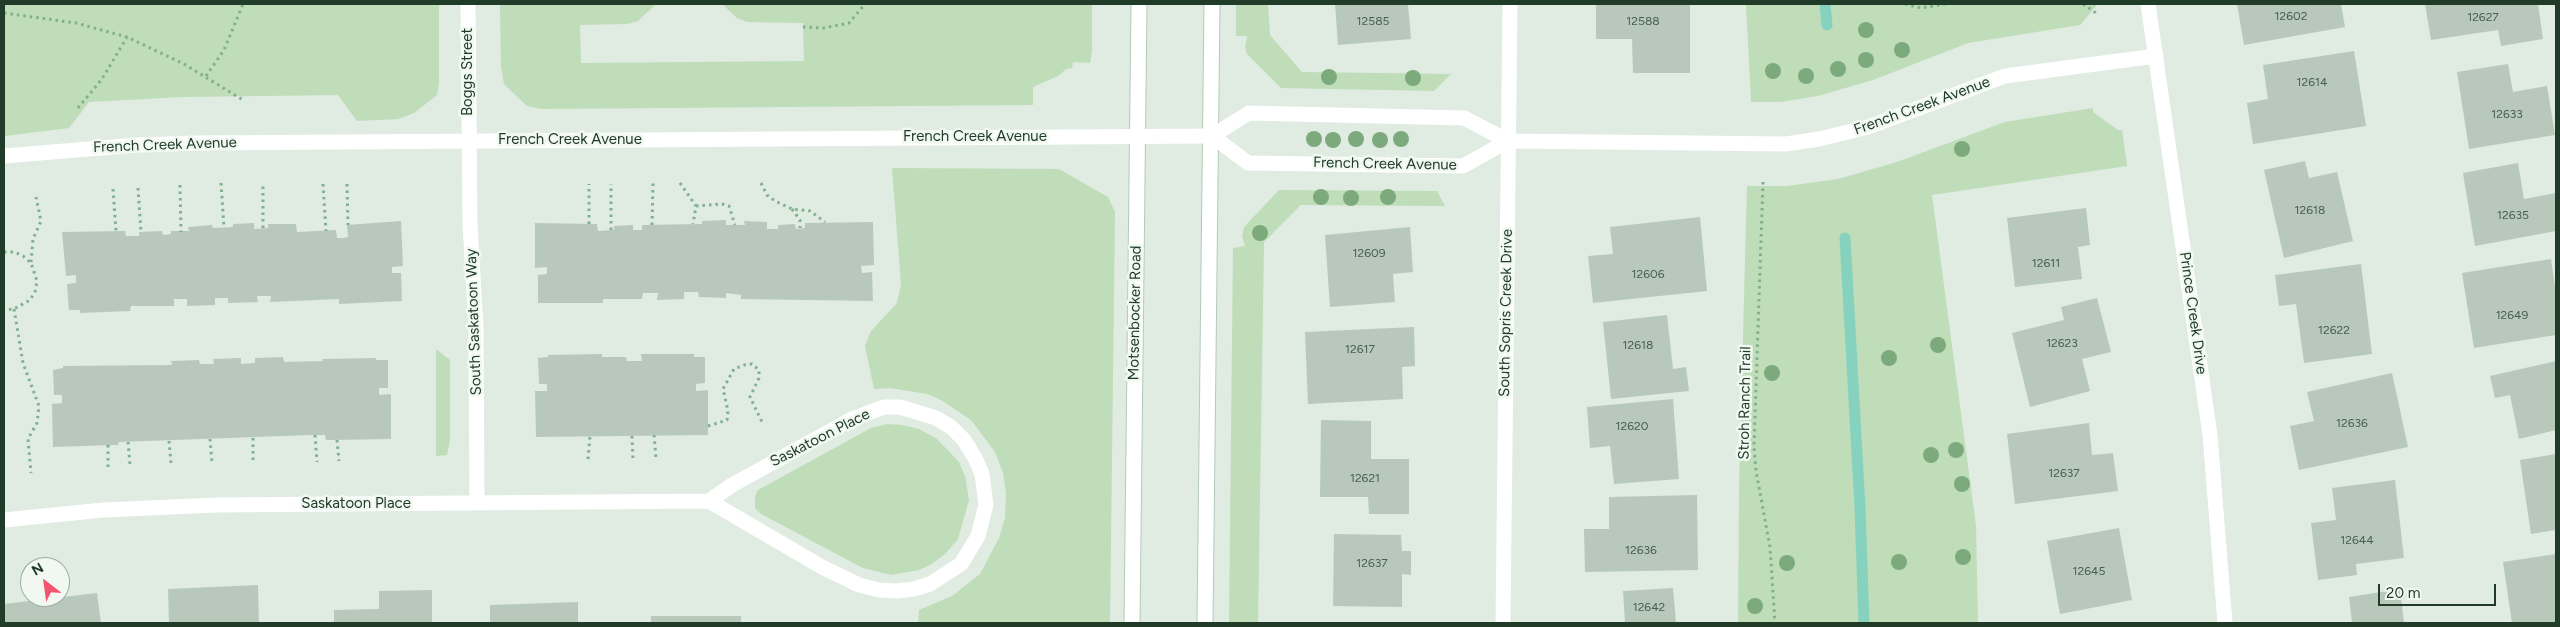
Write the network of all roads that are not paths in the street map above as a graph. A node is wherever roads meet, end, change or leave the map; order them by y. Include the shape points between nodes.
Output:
1 (468, 4) edge
2 (1139, 4) edge
3 (1212, 4) edge
4 (1510, 4) edge
5 (2148, 4) edge
6 (2156, 56) junction
7 (1137, 136) junction
8 (1212, 136) junction
9 (468, 140) junction
10 (1508, 141) junction
11 (4, 156) edge
12 (709, 501) junction
13 (477, 503) junction
14 (4, 520) edge
15 (1132, 623) edge
16 (1205, 623) edge
17 (1503, 623) edge
18 (2225, 623) edge

1 - 9 street, Boggs Street
2 - 7 street, Motsenbocker Road
3 - 8 street
4 - 10 street, South Sopris Creek Drive
5 - 6 street, Prince Creek Drive
6 - 10 street, French Creek Avenue via 2005,76 1868,127 1797,142 1763,145
6 - 18 street, Prince Creek Drive via 2210,435
7 - 8 street, French Creek Avenue
7 - 9 street, French Creek Avenue
7 - 15 street, Motsenbocker Road
8 - 10 street, French Creek Avenue via 1249,113 1464,118
8 - 10 street, French Creek Avenue via 1248,162 1268,163 1463,166
8 - 16 street
9 - 11 street, French Creek Avenue via 136,145
9 - 13 street, South Saskatoon Way via 476,329
10 - 17 street, South Sopris Creek Drive
12 - 12 street, Saskatoon Place via 829,571 859,585 896,591 930,584 960,564 978,536 986,505 982,474 964,440 936,418 900,407 884,407 852,419 732,484
12 - 13 street, Saskatoon Place
13 - 14 street, Saskatoon Place via 156,507

